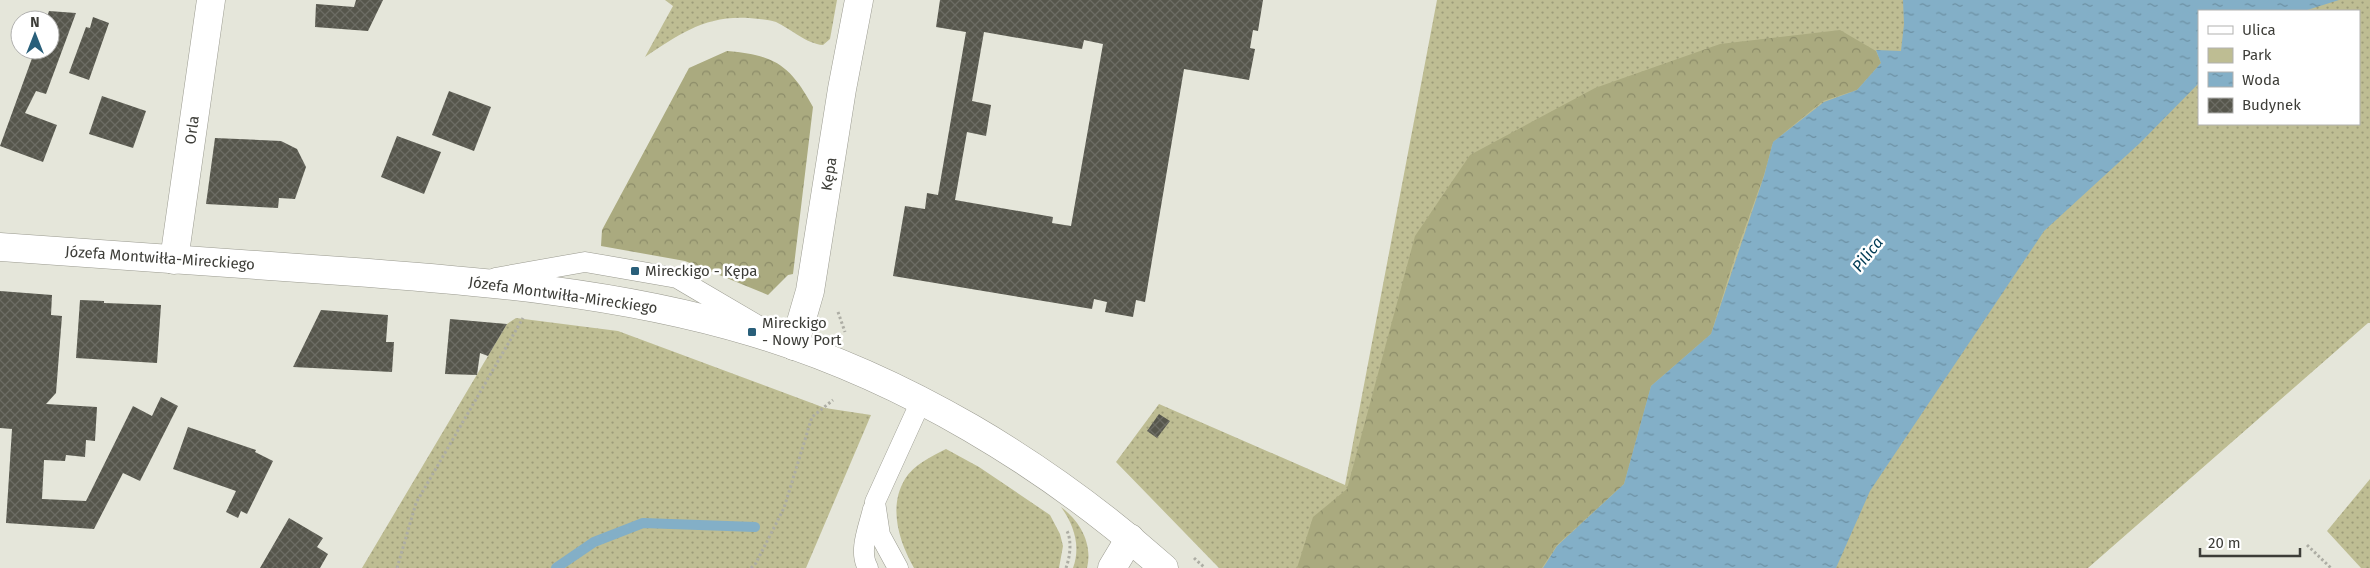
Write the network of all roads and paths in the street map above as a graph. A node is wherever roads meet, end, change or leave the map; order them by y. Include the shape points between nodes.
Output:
1 (211, 0) edge
2 (859, 0) edge
3 (0, 247) edge
4 (174, 260) junction
5 (528, 311) dead end
6 (794, 346) junction
7 (833, 400) dead end
8 (921, 401) junction
9 (875, 502) junction
10 (1130, 538) junction
11 (865, 541) junction
12 (2307, 545) dead end
13 (397, 568) edge
14 (752, 568) edge
15 (856, 568) edge
16 (868, 568) edge
17 (898, 568) edge
18 (1112, 568) edge
19 (1164, 568) edge
20 (2331, 568) edge

1 - 4 main road, Orla
2 - 6 main road, Kępa via 810,290
3 - 4 main road, Józefa Montwiłła-Mireckiego
4 - 6 main road, Józefa Montwiłła-Mireckiego via 480,281 621,300 709,320
5 - 13 path via 416,503
6 - 8 main road, Józefa Montwiłła-Mireckiego
7 - 14 path via 812,417 784,508
8 - 9 lane
8 - 10 main road, Józefa Montwiłła-Mireckiego via 1023,458
9 - 11 lane
9 - 17 lane via 880,535
10 - 18 main road
10 - 19 main road, Józefa Montwiłła-Mireckiego
11 - 15 lane
11 - 16 lane
12 - 20 path

